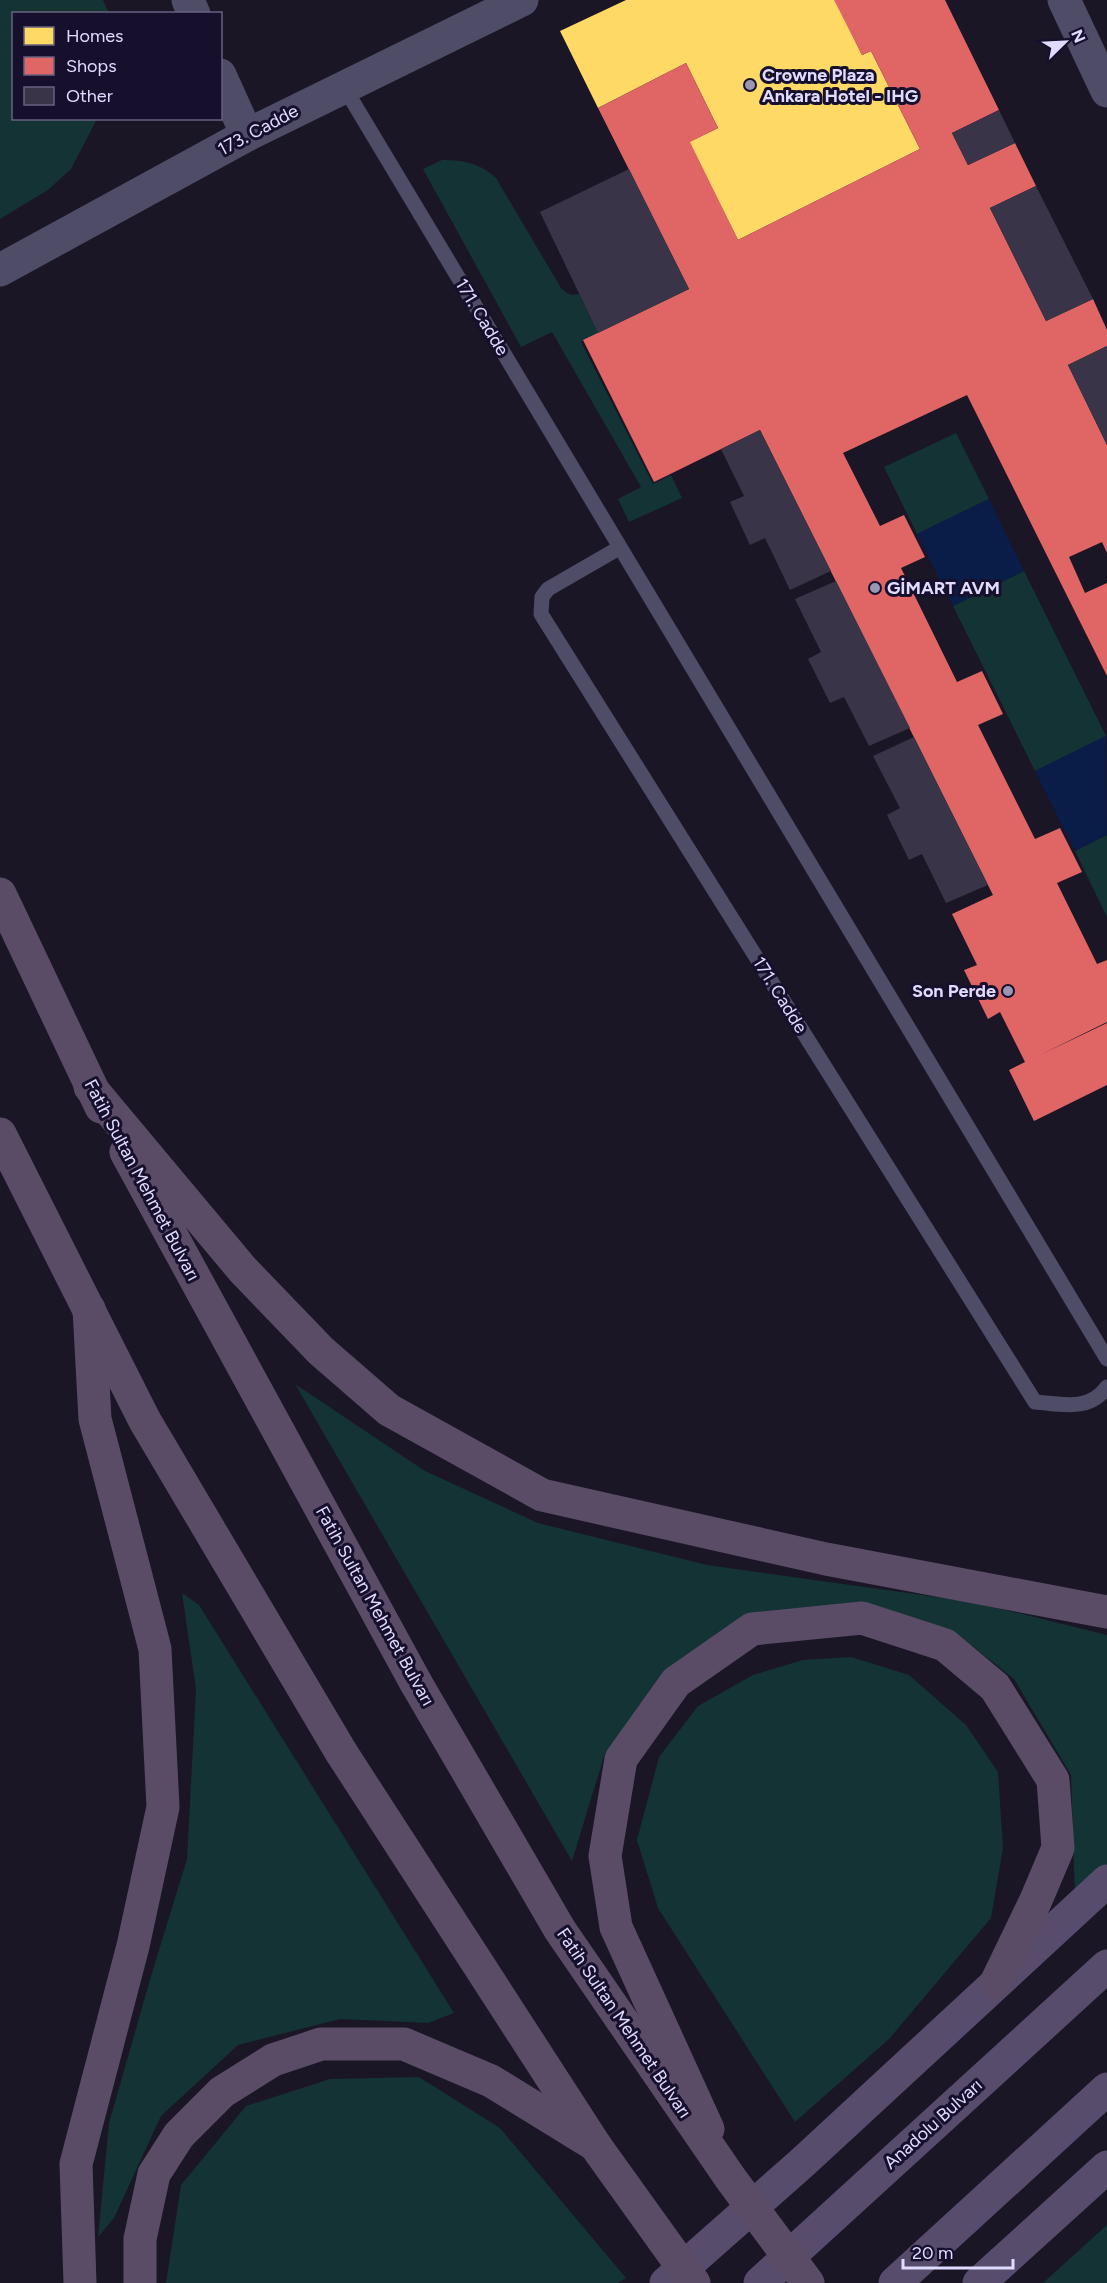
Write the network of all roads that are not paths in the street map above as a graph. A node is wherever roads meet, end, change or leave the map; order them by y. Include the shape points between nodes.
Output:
1 (522, 0) edge
2 (1064, 0) edge
3 (222, 79) edge
4 (344, 87) junction
5 (1107, 90) edge
6 (247, 135) junction
7 (0, 270) edge
8 (619, 548) junction
9 (0, 894) edge
10 (90, 1087) junction
11 (0, 1134) edge
12 (89, 1309) junction
13 (1107, 1359) edge
14 (1107, 1387) edge
15 (1107, 1612) edge
16 (1107, 1881) edge
17 (1107, 1966) edge
18 (996, 1983) junction
19 (1107, 2089) edge
20 (595, 2145) junction
21 (1107, 2167) edge
22 (731, 2180) junction
23 (80, 2283) edge
24 (140, 2283) edge
25 (666, 2283) edge
26 (694, 2283) edge
27 (760, 2283) edge
28 (808, 2283) edge
29 (895, 2283) edge
30 (980, 2283) edge

1 - 4 street, 173. Cadde
2 - 5 street
3 - 6 street
4 - 6 street, 173. Cadde
4 - 8 lane, 171. Cadde
6 - 7 street, 173. Cadde
8 - 13 lane, 171. Cadde
8 - 14 lane, 171. Cadde via 548,589 542,597 540,614 1035,1402 1082,1405 1092,1402
9 - 10 highway, Fatih Sultan Mehmet Bulvarı
10 - 15 highway via 243,1270 321,1351 389,1410 542,1495 826,1559
10 - 22 highway, Fatih Sultan Mehmet Bulvarı, bridge via 416,1683 560,1930
11 - 12 highway
12 - 20 highway, bridge via 145,1421 341,1752
12 - 23 highway via 95,1419 155,1649 163,1807 133,1946 76,2164
16 - 18 main road
17 - 27 main road, Anadolu Bulvarı
18 - 22 highway via 1058,1848 1053,1780 996,1687 945,1645 862,1618 752,1629 676,1682 621,1759 605,1856 616,1927
18 - 25 main road
19 - 29 main road
20 - 24 highway via 491,2081 404,2044 321,2044 273,2060 222,2092 179,2135 154,2174 140,2239
20 - 26 highway, bridge
21 - 30 main road
22 - 28 highway, Fatih Sultan Mehmet Bulvarı, bridge

